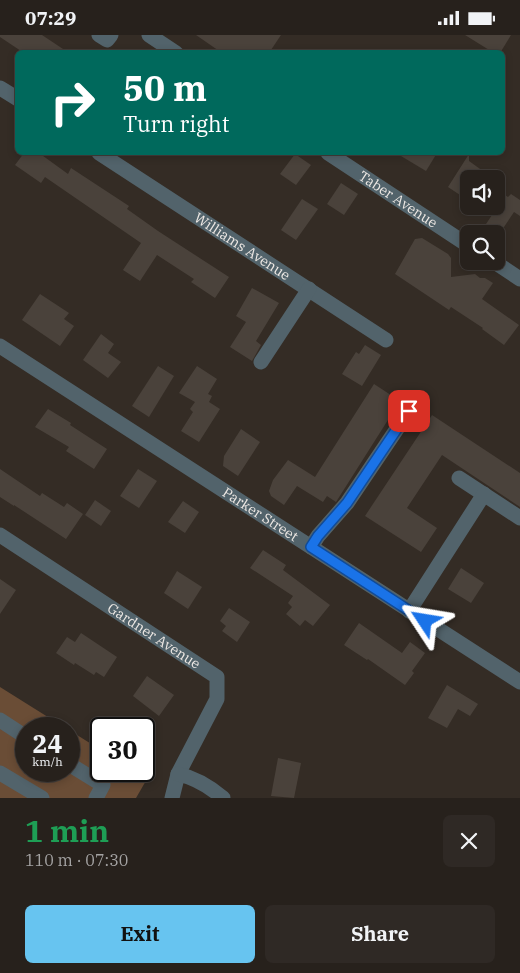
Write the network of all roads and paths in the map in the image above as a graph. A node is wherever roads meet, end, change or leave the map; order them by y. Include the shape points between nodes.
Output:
1 (149, 35) edge
2 (172, 50) edge
3 (0, 88) edge
4 (15, 97) edge
5 (102, 155) edge
6 (331, 155) edge
7 (460, 239) edge
8 (505, 269) edge
9 (520, 279) edge
10 (309, 289) junction
11 (386, 340) dead end
12 (0, 347) edge
13 (261, 363) dead end
14 (409, 411) dead end
15 (459, 478) dead end
16 (484, 494) junction
17 (520, 518) edge
18 (0, 535) edge
19 (311, 547) junction
20 (409, 611) junction
21 (520, 682) edge
22 (0, 720) edge
23 (15, 730) edge
24 (80, 771) edge
25 (0, 773) edge
26 (178, 774) junction
27 (42, 798) edge
28 (96, 798) edge
29 (172, 798) edge
30 (223, 798) edge

1 - 2 street
3 - 4 street
5 - 10 street, Williams Avenue
6 - 7 street, Taber Avenue
8 - 9 street
10 - 11 street, Williams Avenue
10 - 13 street
12 - 19 street, Parker Street
14 - 19 street via 347,503
15 - 16 street
16 - 17 street
16 - 20 street
18 - 26 street, Gardner Avenue via 217,677 218,699
19 - 20 street, Parker Street
20 - 21 street, Parker Street
22 - 23 street
24 - 28 street via 103,785
25 - 27 street
26 - 29 street
26 - 30 street via 193,777

